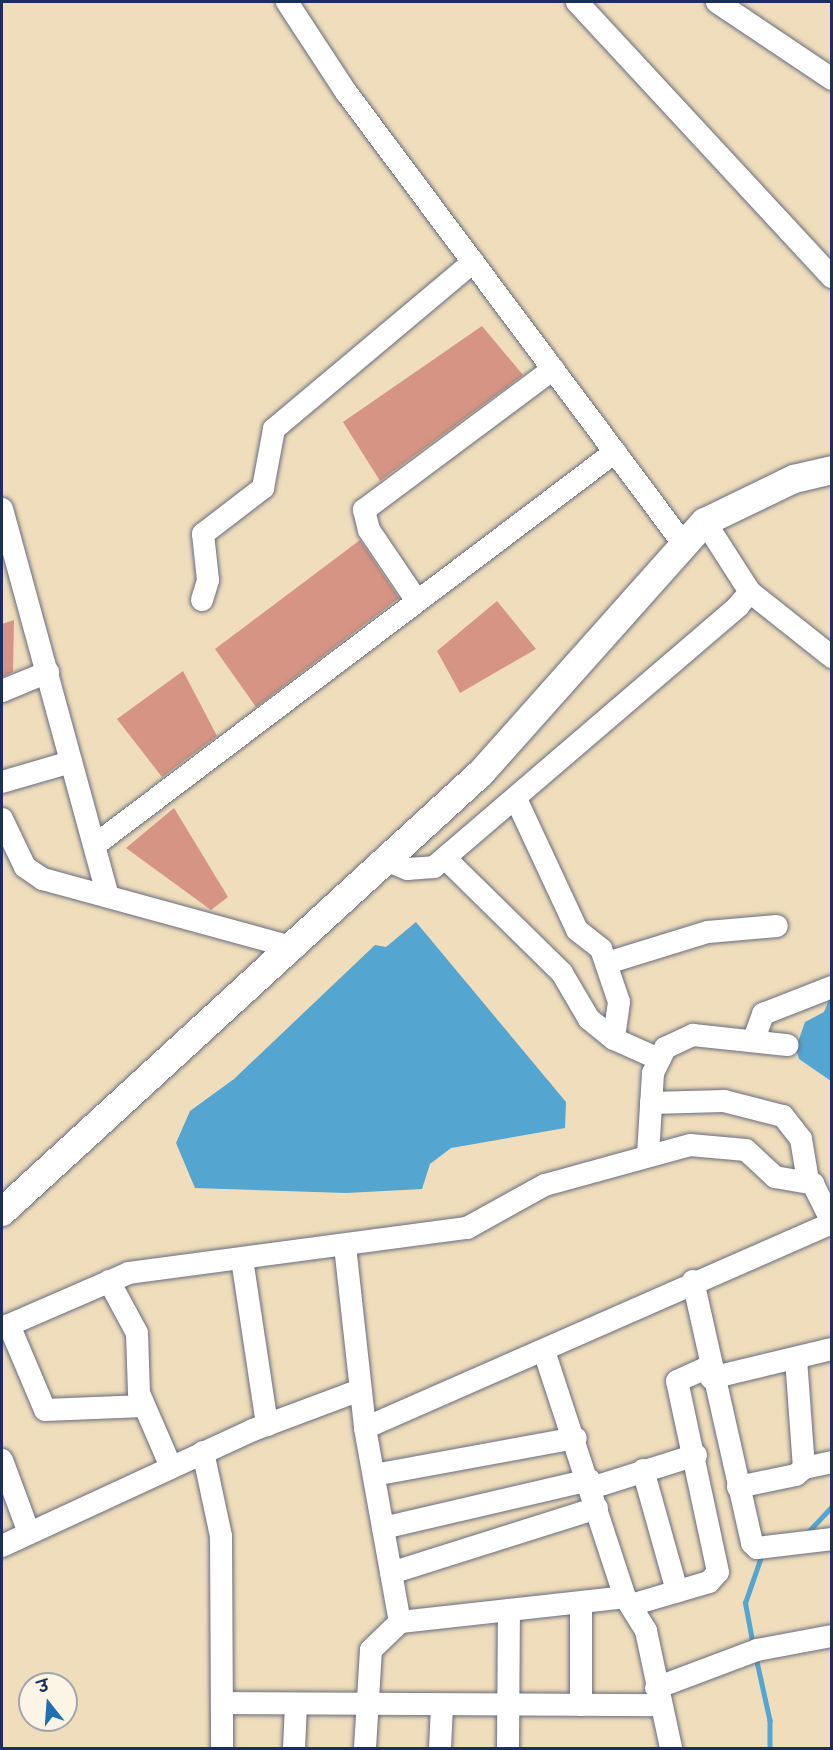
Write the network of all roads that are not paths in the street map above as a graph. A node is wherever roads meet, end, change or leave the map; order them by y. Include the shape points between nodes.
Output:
1 (287, 2) edge
2 (577, 2) edge
3 (717, 2) edge
4 (831, 79) edge
5 (473, 262) junction
6 (831, 277) edge
7 (553, 369) junction
8 (615, 452) junction
9 (831, 470) edge
10 (2, 509) edge
11 (705, 522) junction
12 (682, 542) junction
13 (750, 592) junction
14 (202, 600) dead end
15 (417, 601) junction
16 (831, 657) edge
17 (48, 672) junction
18 (2, 691) edge
19 (71, 762) junction
20 (2, 782) edge
21 (516, 799) junction
22 (2, 819) edge
23 (95, 845) junction
24 (445, 858) junction
25 (386, 860) junction
26 (108, 897) junction
27 (777, 926) dead end
28 (295, 948) junction
29 (607, 963) junction
30 (831, 987) edge
31 (614, 1039) junction
32 (754, 1039) junction
33 (788, 1045) dead end
34 (658, 1059) junction
35 (651, 1103) junction
36 (648, 1155) junction
37 (808, 1181) junction
38 (2, 1212) edge
39 (831, 1222) edge
40 (345, 1246) junction
41 (242, 1258) junction
42 (109, 1281) junction
43 (693, 1281) junction
44 (5, 1326) edge
45 (831, 1349) edge
46 (544, 1351) junction
47 (796, 1358) junction
48 (710, 1372) junction
49 (360, 1390) junction
50 (144, 1406) junction
51 (267, 1425) junction
52 (365, 1428) junction
53 (576, 1438) junction
54 (203, 1452) junction
55 (696, 1455) junction
56 (2, 1460) edge
57 (831, 1462) edge
58 (171, 1467) junction
59 (804, 1468) junction
60 (643, 1470) junction
61 (374, 1475) junction
62 (738, 1487) junction
63 (592, 1492) junction
64 (383, 1528) junction
65 (29, 1533) junction
66 (831, 1539) edge
67 (2, 1546) edge
68 (391, 1573) junction
69 (677, 1591) junction
70 (628, 1601) junction
71 (581, 1604) junction
72 (509, 1610) junction
73 (400, 1622) junction
74 (831, 1636) edge
75 (658, 1697) junction
76 (224, 1703) junction
77 (581, 1705) junction
78 (296, 1706) junction
79 (367, 1707) junction
80 (442, 1707) junction
81 (508, 1708) junction
82 (222, 1749) edge
83 (294, 1749) edge
84 (365, 1749) edge
85 (440, 1749) edge
86 (508, 1749) edge
87 (671, 1749) edge

1 - 5 street via 346,92
2 - 6 street
3 - 4 street
5 - 7 street
5 - 14 street via 274,429 263,488 203,534 208,580
7 - 8 street
7 - 15 street via 364,510 369,530
8 - 12 street
8 - 15 street
9 - 11 main road via 794,479
10 - 17 street
11 - 12 main road
11 - 13 street
12 - 25 main road via 607,637 481,773
13 - 16 street
13 - 21 street
15 - 23 street
17 - 18 street
17 - 19 street
19 - 20 street
19 - 23 street
21 - 24 street
21 - 29 street via 577,930 594,939
22 - 26 street via 32,873
23 - 26 street
24 - 25 street via 422,870
24 - 31 street via 562,973 580,1009
25 - 28 main road
26 - 28 street
27 - 29 street via 708,932
28 - 38 main road
29 - 31 street via 619,1002
30 - 32 street via 763,1014
31 - 34 street
32 - 33 street
32 - 34 street via 693,1035 664,1048
34 - 35 street
35 - 36 street
35 - 37 street via 724,1101 783,1116 801,1139
36 - 37 street via 690,1145 733,1146 746,1150 776,1177
36 - 40 street via 545,1185 467,1228
37 - 39 street
39 - 43 street
40 - 41 street
40 - 49 street
41 - 42 street via 129,1273
41 - 51 street
42 - 44 street
42 - 50 street via 137,1333 137,1382
43 - 46 street
43 - 48 street
44 - 50 street via 45,1410
45 - 47 street
46 - 52 street
46 - 53 street
47 - 48 street
47 - 59 street
48 - 55 street via 677,1381
48 - 62 street
49 - 51 street
49 - 52 street
50 - 58 street
51 - 54 street
52 - 61 street
53 - 61 street
53 - 63 street
54 - 58 street
54 - 76 street via 221,1536
55 - 60 street
55 - 69 street via 718,1572 709,1582
56 - 65 street
57 - 59 street
58 - 65 street
59 - 62 street via 796,1475
60 - 63 street
60 - 69 street
61 - 64 street
62 - 66 street via 760,1547
63 - 64 street
63 - 68 street
63 - 70 street
64 - 68 street
65 - 67 street
68 - 73 street
69 - 70 street
70 - 71 street
70 - 75 street via 646,1631
71 - 72 street
71 - 77 street
72 - 73 street
72 - 81 street
73 - 79 street via 371,1650
74 - 75 street via 752,1651
75 - 77 street
75 - 87 street
76 - 78 street
76 - 82 street
77 - 81 street
78 - 79 street
78 - 83 street
79 - 80 street
79 - 84 street
80 - 81 street
80 - 85 street
81 - 86 street

